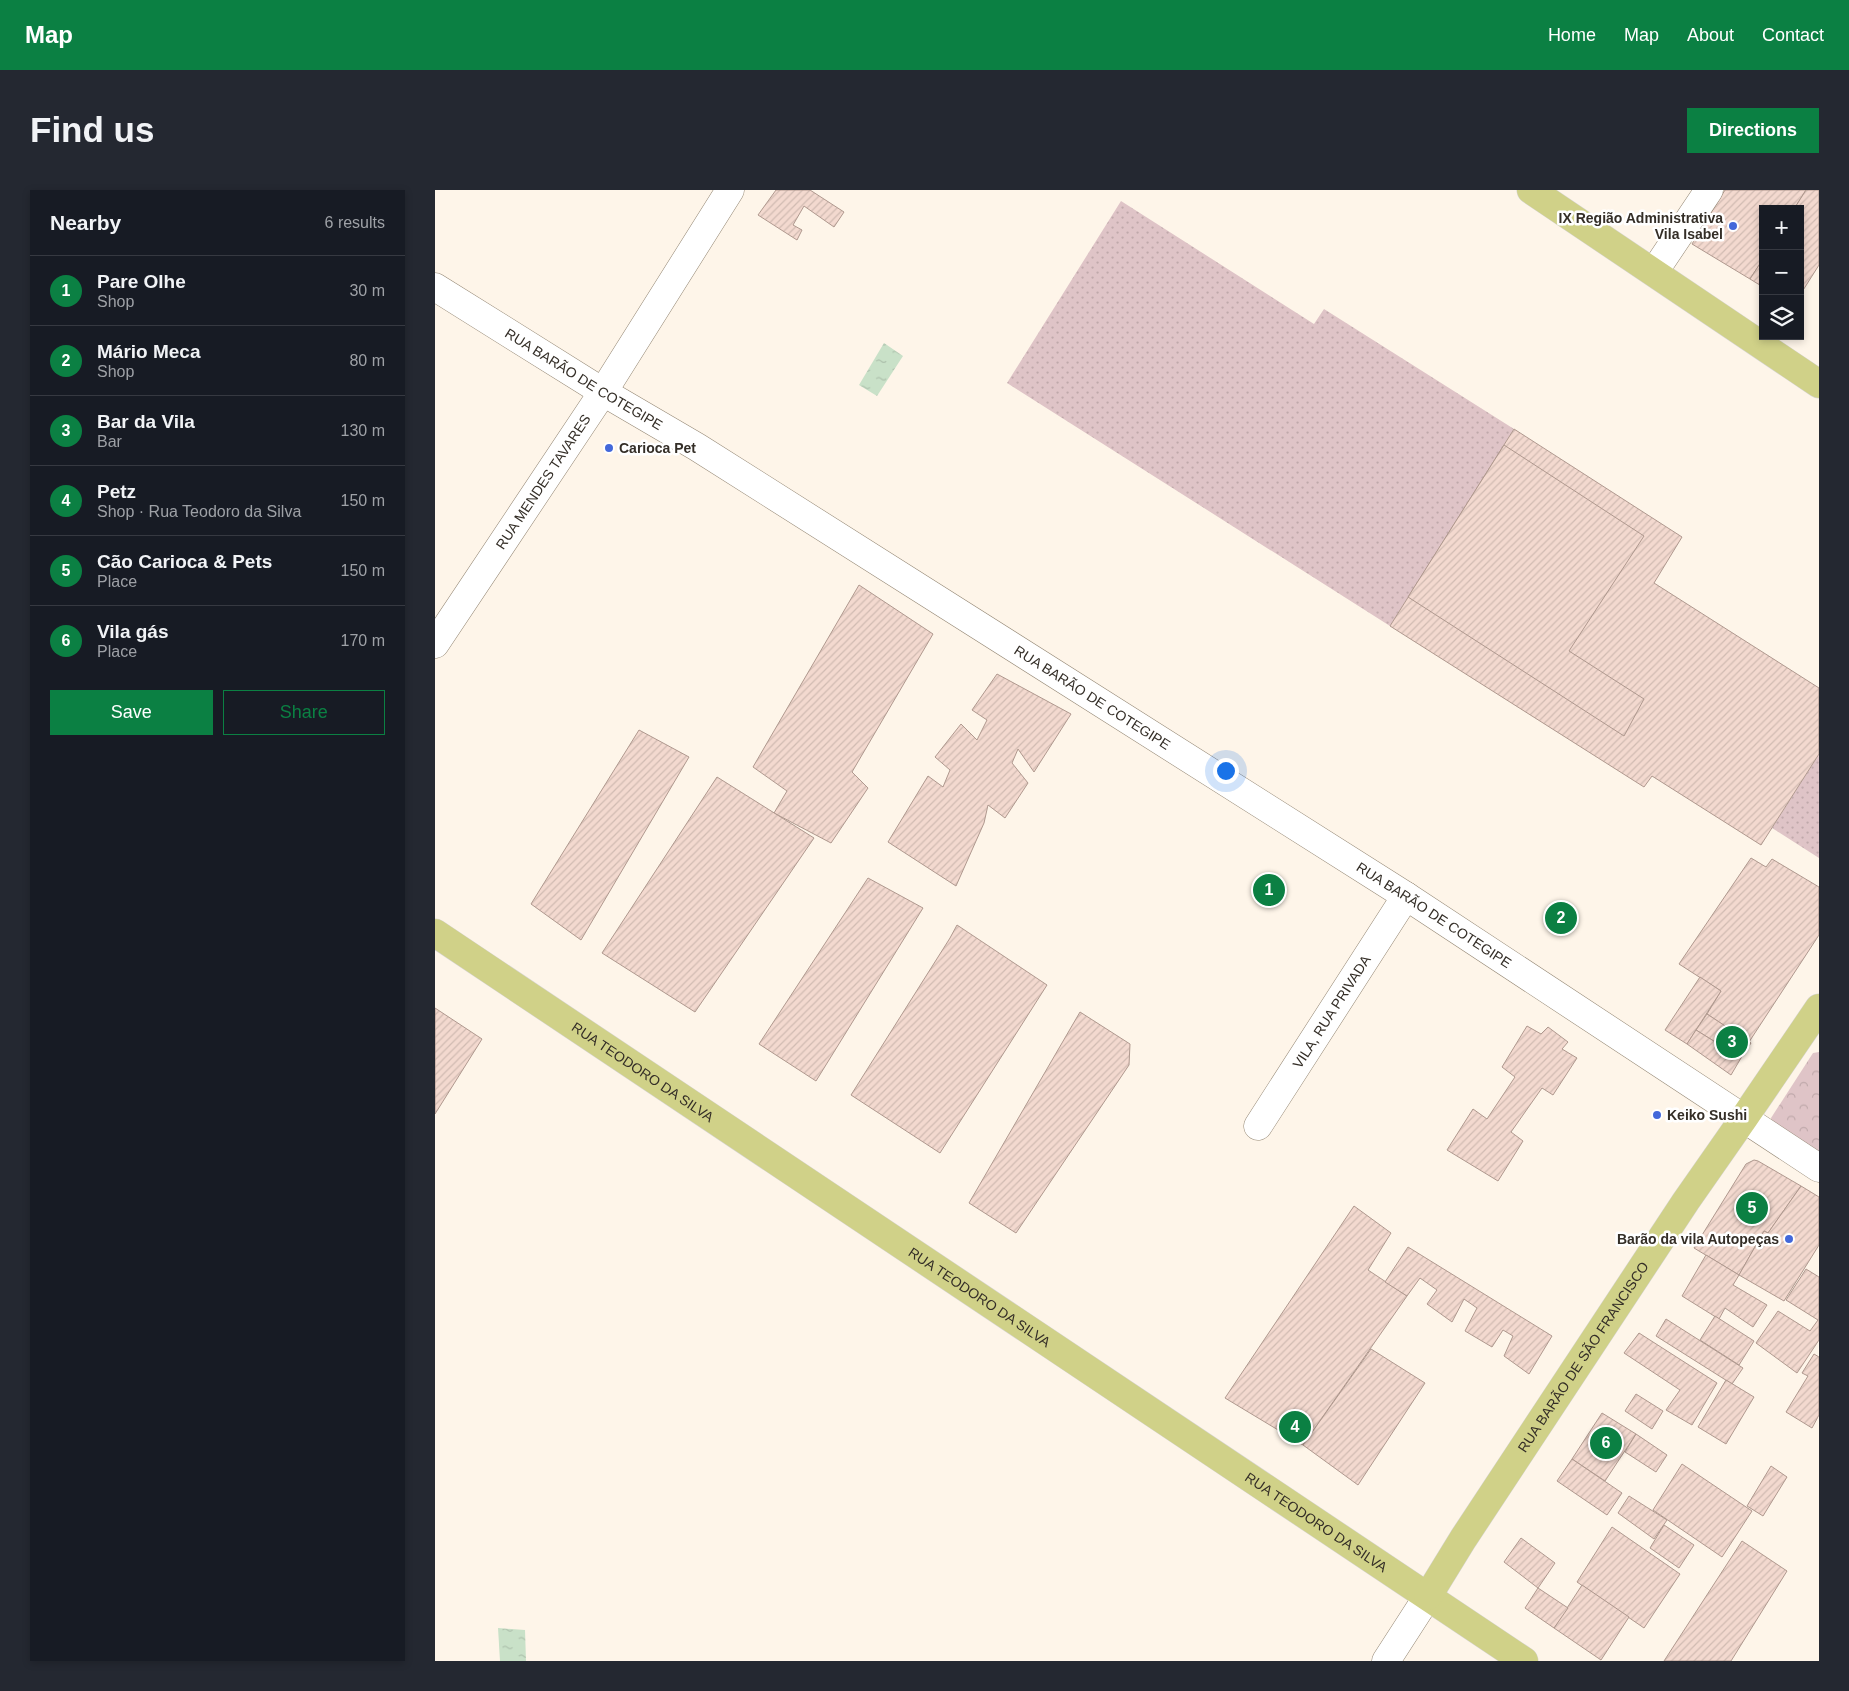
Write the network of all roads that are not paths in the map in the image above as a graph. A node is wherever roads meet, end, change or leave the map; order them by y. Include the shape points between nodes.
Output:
1 (729, 190) edge
2 (1531, 190) edge
3 (1709, 190) edge
4 (1654, 272) junction
5 (435, 287) edge
6 (1819, 384) edge
7 (603, 392) junction
8 (435, 644) edge
9 (1406, 896) junction
10 (435, 933) edge
11 (1819, 1008) edge
12 (1744, 1118) junction
13 (1258, 1126) dead end
14 (1819, 1168) edge
15 (1428, 1596) junction
16 (1386, 1661) edge
17 (1524, 1661) edge

1 - 7 street, RUA MENDES TAVARES
2 - 4 main road
3 - 4 street
4 - 6 main road
5 - 7 street, RUA BARÃO DE COTEGIPE
7 - 8 street, RUA MENDES TAVARES
7 - 9 street, RUA BARÃO DE COTEGIPE via 706,453
9 - 12 street, RUA BARÃO DE COTEGIPE
9 - 13 street, VILA, RUA PRIVADA
10 - 15 main road, RUA TEODORO DA SILVA
11 - 12 main road, RUA BARÃO DE SÃO FRANCISCO
12 - 14 street, RUA BARÃO DE COTEGIPE
12 - 15 main road, RUA BARÃO DE SÃO FRANCISCO via 1686,1200
15 - 16 street, RUA BARÃO DE SÃO FRANCISCO
15 - 17 main road, RUA TEODORO DA SILVA

